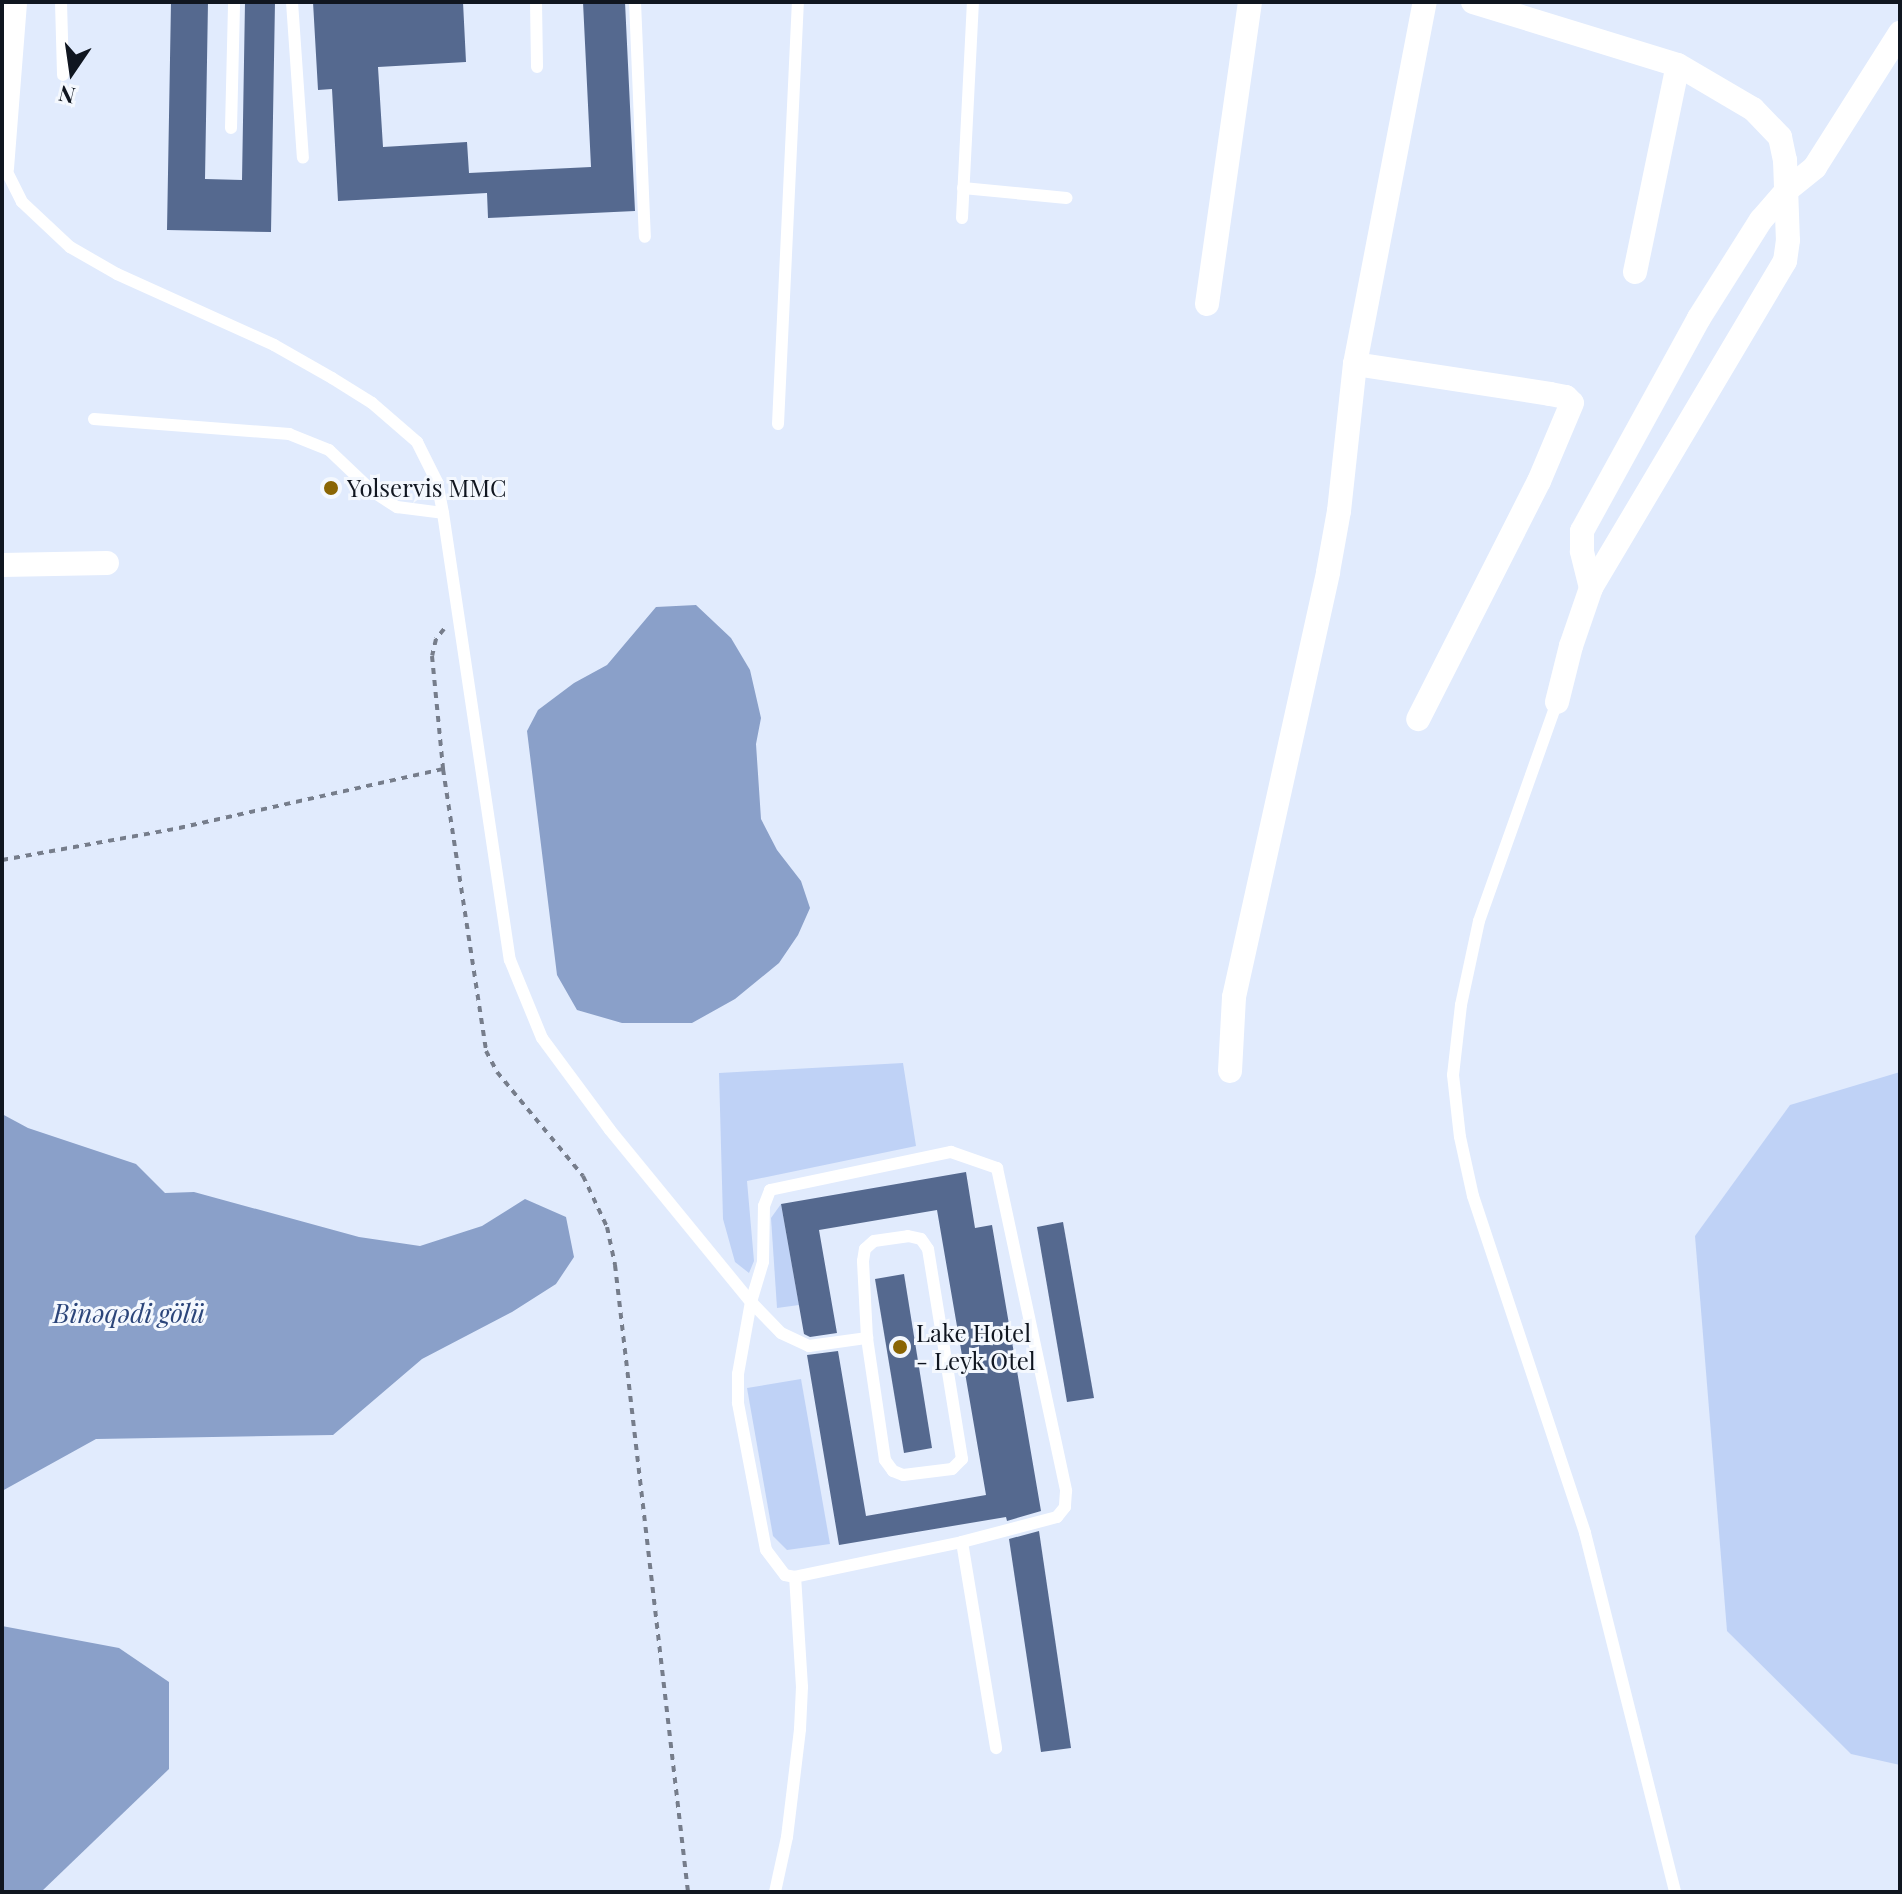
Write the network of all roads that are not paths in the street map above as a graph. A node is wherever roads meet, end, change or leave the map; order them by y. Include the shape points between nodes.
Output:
1 (15, 2) edge
2 (61, 2) edge
3 (234, 2) edge
4 (292, 2) edge
5 (536, 2) edge
6 (635, 2) edge
7 (798, 2) edge
8 (973, 2) edge
9 (1250, 2) edge
10 (1425, 2) edge
11 (1473, 2) edge
12 (1900, 33) edge
13 (1678, 65) junction
14 (537, 67) dead end
15 (63, 75) dead end
16 (231, 128) dead end
17 (303, 158) dead end
18 (3, 167) edge
19 (963, 188) junction
20 (1787, 190) junction
21 (1067, 198) dead end
22 (962, 218) dead end
23 (645, 237) dead end
24 (1635, 272) dead end
25 (1207, 304) dead end
26 (1355, 364) junction
27 (94, 419) dead end
28 (778, 424) dead end
29 (443, 513) junction
30 (107, 563) dead end
31 (2, 565) edge
32 (1591, 588) junction
33 (1557, 702) joint
34 (1418, 719) dead end
35 (1230, 1071) dead end
36 (751, 1302) junction
37 (867, 1338) junction
38 (962, 1542) junction
39 (795, 1577) junction
40 (996, 1748) dead end
41 (775, 1892) edge
42 (1675, 1892) edge

1 - 18 street
2 - 15 lane
3 - 16 lane
4 - 17 lane
5 - 14 lane
6 - 23 lane
7 - 28 lane
8 - 19 lane
9 - 25 street
10 - 26 street
11 - 13 street
12 - 20 street via 1815,167
13 - 20 street via 1753,109 1780,137
13 - 24 street
18 - 29 lane via 22,202 70,247 274,345 372,403 428,458
19 - 21 lane
19 - 22 lane
20 - 32 street via 1785,261
20 - 32 street via 1761,220 1699,318 1582,531
26 - 34 street via 1558,395 1572,403 1539,481
26 - 35 street via 1339,511 1234,997
27 - 29 lane via 289,434 329,450 397,507
29 - 36 lane via 510,960 525,1002 542,1038 610,1130
30 - 31 street
32 - 33 street
33 - 42 lane via 1479,921 1461,1005 1453,1075 1456,1106 1473,1196 1585,1533
36 - 37 lane via 794,1342 809,1346
36 - 38 lane via 763,1262 764,1206 770,1190 951,1152 997,1168 1066,1491 1065,1507 1057,1517
36 - 39 lane via 738,1403 766,1550 785,1575
37 - 37 lane via 885,1460 903,1475 952,1469 962,1459 960,1443 928,1249 921,1239 874,1241 865,1249
38 - 39 lane
38 - 40 lane
39 - 41 lane via 800,1729

